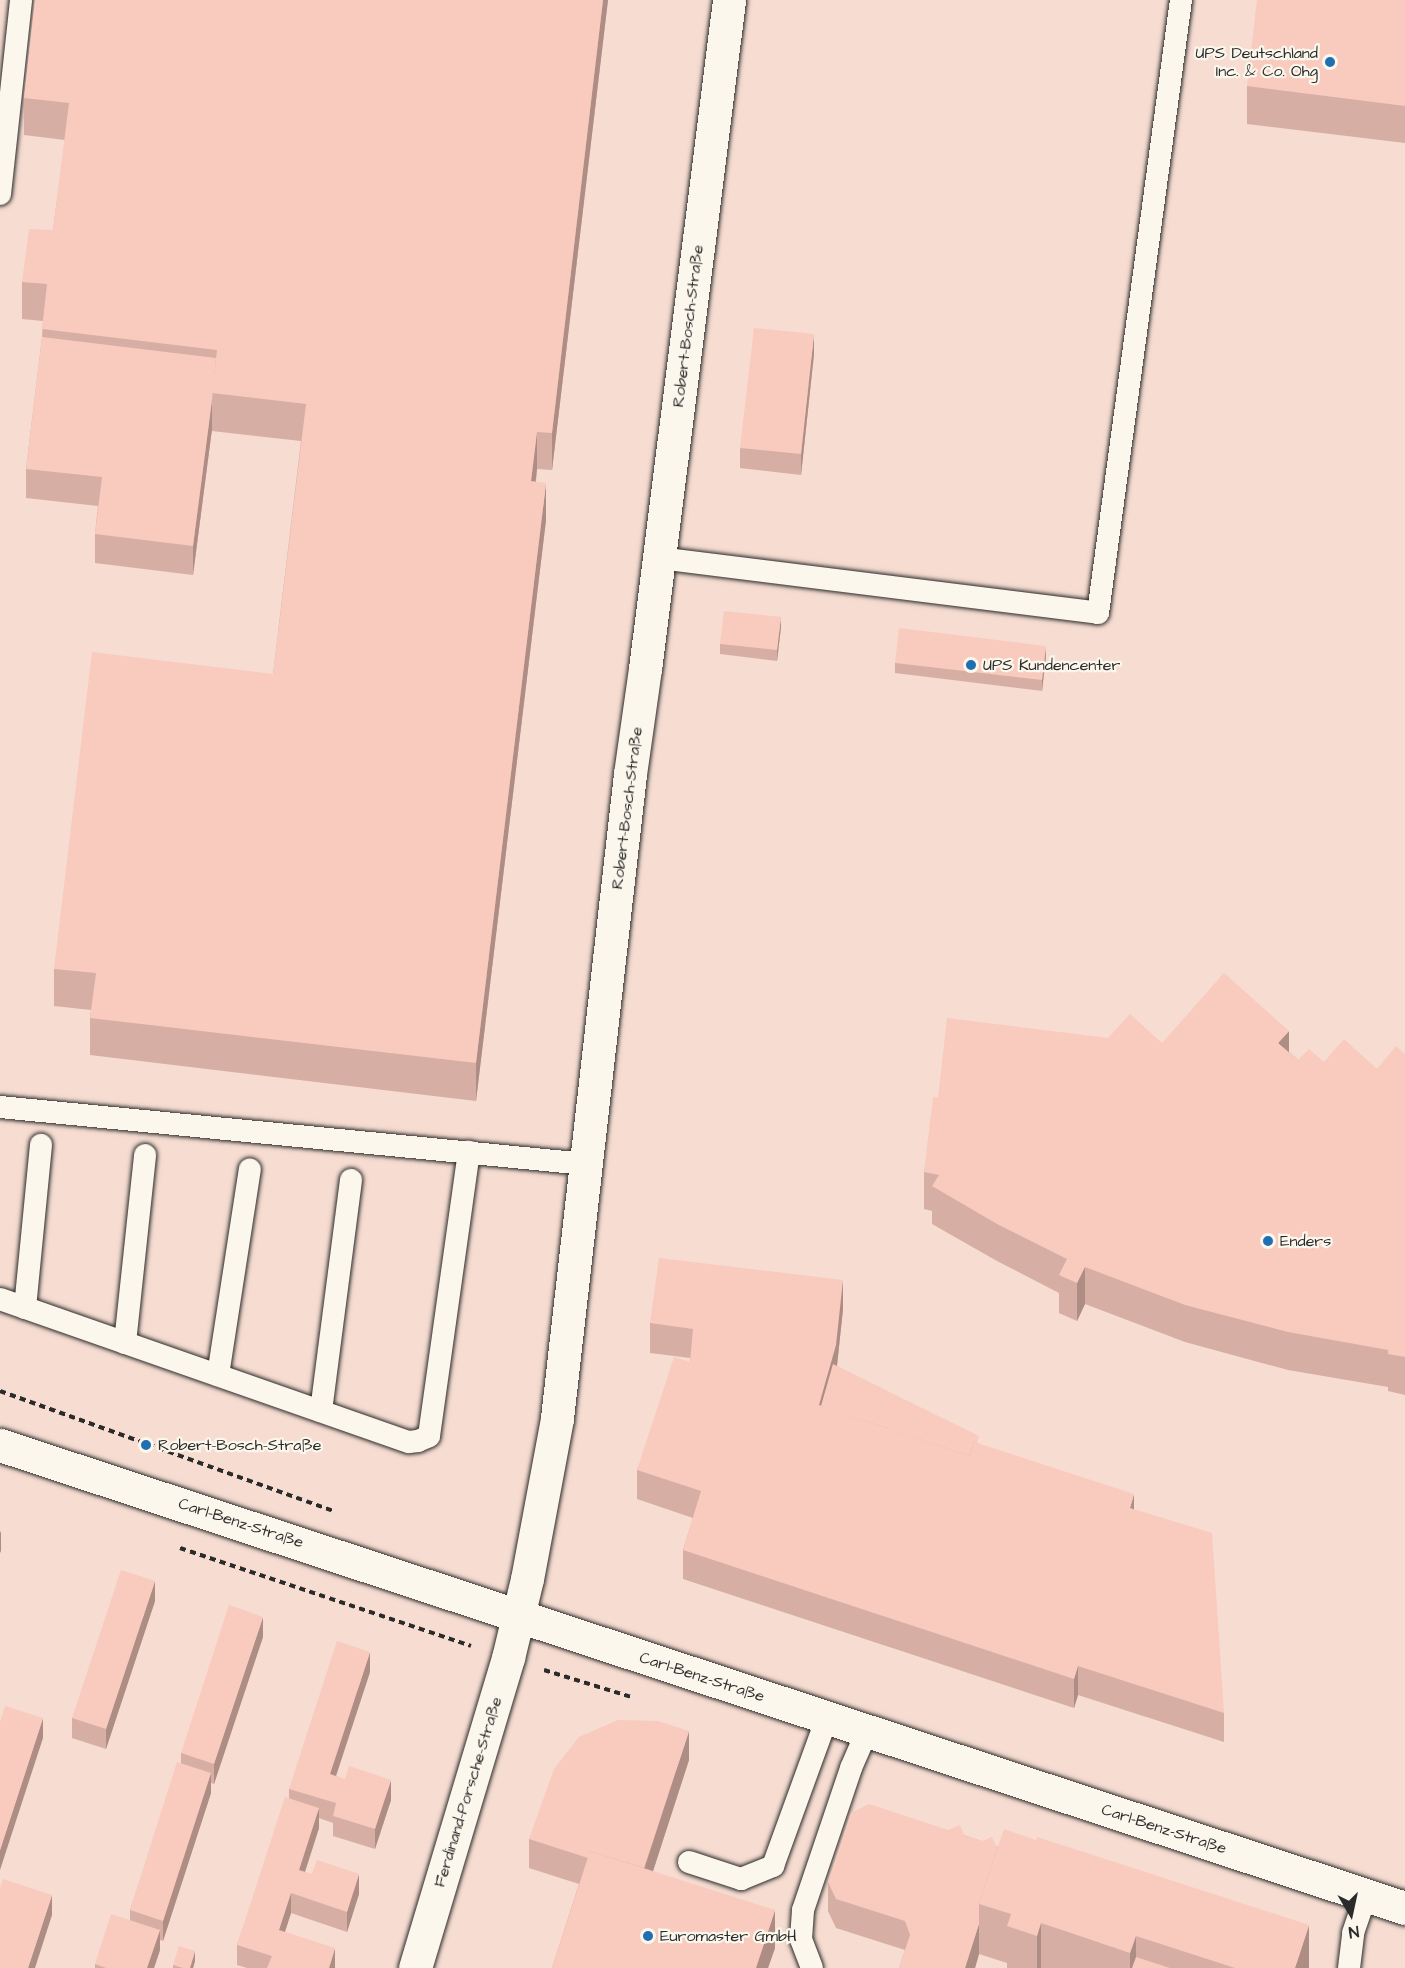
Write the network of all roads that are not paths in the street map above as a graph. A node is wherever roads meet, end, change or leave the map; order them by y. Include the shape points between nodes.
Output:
1 (21, 0) edge
2 (729, 0) edge
3 (1181, 0) edge
4 (0, 194) edge
5 (659, 558) junction
6 (0, 1107) edge
7 (41, 1144) dead end
8 (469, 1152) junction
9 (145, 1155) dead end
10 (586, 1164) junction
11 (250, 1169) dead end
12 (351, 1180) dead end
13 (0, 1299) edge
14 (25, 1308) junction
15 (125, 1343) junction
16 (218, 1375) junction
17 (321, 1411) junction
18 (0, 1445) edge
19 (519, 1616) junction
20 (827, 1718) junction
21 (867, 1731) junction
22 (689, 1862) dead end
23 (1365, 1896) junction
24 (1405, 1908) edge
25 (415, 1968) edge
26 (812, 1968) edge
27 (1349, 1968) edge

1 - 4 lane
2 - 5 street, Robert-Bosch-Straße
3 - 5 lane via 1098,613
5 - 10 street, Robert-Bosch-Straße
6 - 8 lane
7 - 14 lane
8 - 10 lane
8 - 17 lane via 429,1436 409,1442
9 - 15 lane
10 - 19 street, Robert-Bosch-Straße via 557,1418
11 - 16 lane
12 - 17 lane
13 - 14 lane
14 - 15 lane
15 - 16 lane
16 - 17 lane
18 - 19 street, Carl-Benz-Straße
19 - 20 street, Carl-Benz-Straße
19 - 25 street, Ferdinand-Porsche-Straße
20 - 21 street, Carl-Benz-Straße
20 - 22 lane via 773,1866 741,1879
21 - 23 street, Carl-Benz-Straße
21 - 26 lane via 803,1910 801,1939
23 - 24 street, Carl-Benz-Straße
23 - 27 lane via 1353,1933

